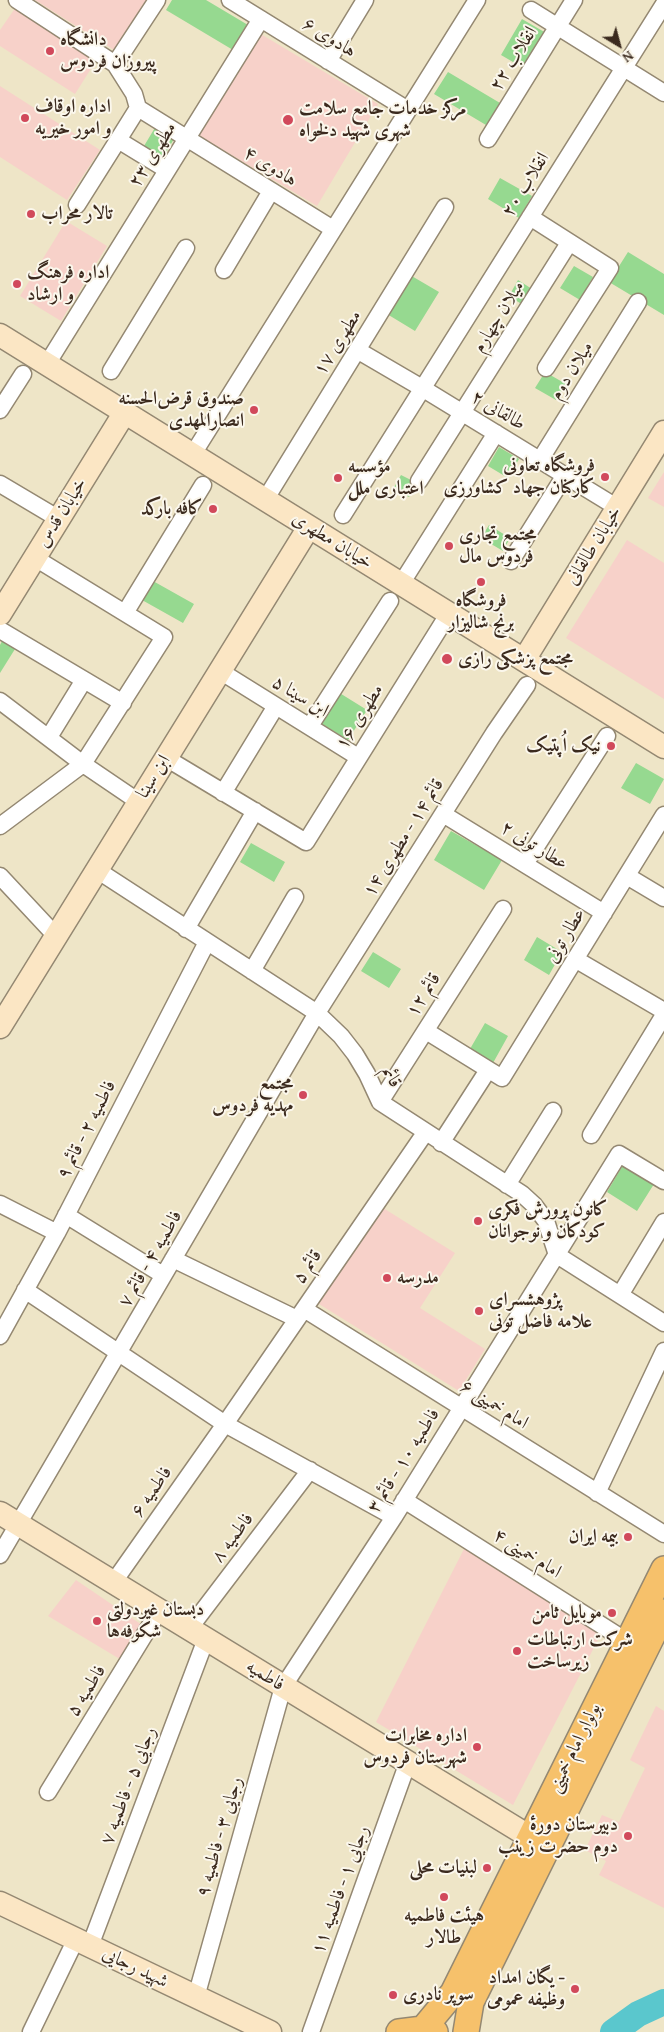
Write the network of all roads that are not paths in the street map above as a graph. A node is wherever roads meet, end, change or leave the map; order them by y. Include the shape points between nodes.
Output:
1 (17, 0) edge
2 (158, 0) edge
3 (365, 0) edge
4 (477, 0) edge
5 (574, 0) edge
6 (233, 1) edge
7 (664, 4) edge
8 (531, 10) dead end
9 (261, 19) junction
10 (558, 27) junction
11 (328, 60) junction
12 (114, 64) junction
13 (624, 68) junction
14 (663, 90) edge
15 (138, 108) junction
16 (408, 110) junction
17 (186, 138) junction
18 (118, 140) junction
19 (488, 140) dead end
20 (167, 170) junction
21 (271, 191) junction
22 (77, 205) dead end
23 (445, 207) dead end
24 (530, 218) junction
25 (333, 229) junction
26 (569, 243) junction
27 (186, 248) dead end
28 (224, 270) dead end
29 (638, 302) dead end
30 (0, 335) edge
31 (357, 350) junction
32 (47, 364) junction
33 (546, 368) dead end
34 (111, 371) dead end
35 (23, 374) dead end
36 (422, 388) junction
37 (0, 410) edge
38 (125, 412) junction
39 (462, 413) junction
40 (664, 432) edge
41 (496, 433) junction
42 (193, 454) junction
43 (540, 460) junction
44 (564, 475) junction
45 (419, 482) dead end
46 (0, 484) edge
47 (203, 485) dead end
48 (266, 500) junction
49 (618, 508) junction
50 (343, 515) dead end
51 (59, 519) junction
52 (309, 527) junction
53 (35, 558) junction
54 (511, 561) dead end
55 (396, 592) junction
56 (448, 613) junction
57 (0, 614) edge
58 (125, 614) junction
59 (0, 630) edge
60 (524, 660) junction
61 (220, 671) junction
62 (84, 680) junction
63 (527, 685) dead end
64 (0, 701) edge
65 (123, 703) junction
66 (276, 706) junction
67 (310, 726) junction
68 (607, 736) dead end
69 (49, 737) junction
70 (664, 747) edge
71 (358, 757) junction
72 (166, 758) junction
73 (82, 764) junction
74 (224, 793) junction
75 (139, 802) junction
76 (254, 811) junction
77 (443, 814) junction
78 (664, 815) edge
79 (0, 826) edge
80 (525, 864) junction
81 (97, 870) junction
82 (0, 876) edge
83 (627, 876) junction
84 (295, 897) dead end
85 (664, 898) edge
86 (503, 909) dead end
87 (604, 913) junction
88 (186, 929) junction
89 (56, 936) junction
90 (207, 942) junction
91 (575, 960) junction
92 (252, 971) junction
93 (664, 1011) edge
94 (317, 1013) junction
95 (664, 1016) edge
96 (0, 1027) edge
97 (426, 1031) junction
98 (488, 1070) junction
99 (380, 1102) junction
100 (553, 1111) dead end
101 (425, 1132) junction
102 (591, 1135) dead end
103 (441, 1143) junction
104 (662, 1174) edge
105 (507, 1185) junction
106 (0, 1204) edge
107 (66, 1215) junction
108 (664, 1222) edge
109 (57, 1233) junction
110 (557, 1255) junction
111 (174, 1259) junction
112 (163, 1275) junction
113 (25, 1290) junction
114 (620, 1295) junction
115 (300, 1314) junction
116 (664, 1323) edge
117 (0, 1336) edge
118 (664, 1351) edge
119 (119, 1354) junction
120 (461, 1408) junction
121 (225, 1424) junction
122 (310, 1470) junction
123 (597, 1493) junction
124 (404, 1500) junction
125 (394, 1516) junction
126 (9, 1519) edge
127 (664, 1534) edge
128 (0, 1554) edge
129 (664, 1569) edge
130 (112, 1583) junction
131 (160, 1611) junction
132 (664, 1612) edge
133 (197, 1634) junction
134 (628, 1642) junction
135 (283, 1687) junction
136 (408, 1762) junction
137 (48, 1792) dead end
138 (530, 1837) junction
139 (0, 1903) edge
140 (83, 1943) junction
141 (196, 1997) junction
142 (429, 2031) edge
143 (31, 2032) edge
144 (270, 2032) edge
145 (311, 2032) edge
146 (399, 2032) edge
147 (466, 2032) edge

1 - 12 street
2 - 12 street
3 - 11 street
4 - 16 street
5 - 10 street, انقلاب ۲۲
6 - 9 street, هادوی ۶
7 - 13 street, انقلاب ۲۰
8 - 10 street
9 - 11 street, هادوی ۶
9 - 17 street, مطهری ۲۳
10 - 13 street
10 - 19 street, انقلاب ۲۲
11 - 16 street, هادوی ۶
12 - 15 street via 134,94
13 - 14 street
13 - 24 street, انقلاب ۲۰
15 - 17 street, هادوی ۴
15 - 18 street
16 - 25 street
17 - 20 street, مطهری ۲۳
17 - 21 street, هادوی ۴
18 - 20 street
18 - 22 street
20 - 32 street, مطهری ۲۳
21 - 25 street, هادوی ۴
21 - 28 street
23 - 31 street, مطهری ۱۷
24 - 26 street
24 - 36 street, انقلاب ۲۰
25 - 42 street
26 - 33 street via 610,268
26 - 39 street, میلان چهارم
27 - 34 street
29 - 43 street, میلان دوم
30 - 32 street, خیابان مطهری
31 - 36 street, طالقانی ۲
31 - 48 street, مطهری ۱۷
32 - 38 street, خیابان مطهری
35 - 37 street
36 - 39 street, طالقانی ۲
36 - 50 street, انقلاب ۲۰
38 - 42 street, خیابان مطهری
38 - 51 street, خیابان قدس
39 - 41 street, طالقانی ۲
39 - 45 street, میلان چهارم
40 - 49 street, خیابان طالقانی
41 - 43 street, طالقانی ۲
41 - 55 street
42 - 48 street, خیابان مطهری
43 - 44 street, طالقانی ۲
44 - 49 street, طالقانی ۲
44 - 54 street
46 - 51 street
47 - 58 street
48 - 52 street, خیابان مطهری
49 - 60 street, خیابان طالقانی
51 - 53 street, خیابان قدس
52 - 55 street, خیابان مطهری
52 - 61 street, ابن سینا
53 - 57 street, خیابان قدس
53 - 58 street
55 - 56 street, خیابان مطهری
55 - 67 street
56 - 60 street, خیابان مطهری
56 - 71 street, مطهری ۱۶
58 - 65 street via 164,637
59 - 62 street
60 - 70 street, خیابان مطهری
61 - 66 street, ابن سینا ۵
61 - 72 street, ابن سینا
62 - 65 street
62 - 69 street
63 - 77 street, قائم ۱۴ - مطهری ۱۴
64 - 69 street
65 - 73 street
66 - 67 street, ابن سینا ۵
66 - 74 street
67 - 71 street, ابن سینا ۵
68 - 80 street
69 - 73 street
71 - 76 street, مطهری ۱۶ via 306,842
72 - 74 street
72 - 75 street, ابن سینا
73 - 75 street
73 - 79 street
74 - 76 street
75 - 81 street, ابن سینا
76 - 88 street
77 - 80 street, عطار تونی ۲
77 - 94 street, قائم ۱۴ - مطهری ۱۴
78 - 83 street, عطار تونی
80 - 87 street, عطار تونی ۲
81 - 88 street, قائم
81 - 89 street, ابن سینا
82 - 89 street
83 - 85 street
83 - 87 street, عطار تونی
84 - 92 street
86 - 97 street, قائم ۱۲
87 - 91 street, عطار تونی
88 - 90 street, قائم
89 - 96 street, ابن سینا
90 - 92 street, قائم
90 - 107 street, فاطمیه ۲ - قائم ۹
91 - 93 street
91 - 98 street, عطار تونی via 502,1078
92 - 94 street, قائم
94 - 99 street, قائم via 355,1054
94 - 111 street, فاطمیه ۴ - قائم ۷
95 - 102 street
97 - 98 street
97 - 99 street, قائم ۱۲
98 - 103 street
99 - 101 street, قائم
100 - 105 street
101 - 103 street, قائم
101 - 115 street, قائم ۵
103 - 105 street, قائم
104 - 110 street, فاطمیه ۱۰ - قائم ۳ via 619,1154
105 - 110 street, قائم via 534,1205 546,1220
106 - 109 street
107 - 109 street, فاطمیه ۲ - قائم ۹
107 - 112 street
108 - 114 street
109 - 113 street, فاطمیه ۲ - قائم ۹
110 - 114 street
110 - 120 street, فاطمیه ۱۰ - قائم ۳
111 - 112 street, فاطمیه ۴ - قائم ۷
111 - 115 street, امام خمینی ۶
112 - 119 street, فاطمیه ۴ - قائم ۷
113 - 117 street, فاطمیه ۲ - قائم ۹
113 - 119 street
114 - 116 street
115 - 120 street, امام خمینی ۶
115 - 121 street, قائم ۵
118 - 123 street
119 - 121 street
119 - 126 street, فاطمیه ۴ - قائم ۷
120 - 123 street, امام خمینی ۶
120 - 124 street, فاطمیه ۱۰ - قائم ۳
121 - 122 street
121 - 130 street, فاطمیه ۶
122 - 125 street
122 - 133 street, فاطمیه ۸
123 - 127 street, امام خمینی ۶
124 - 125 street, فاطمیه ۱۰ - قائم ۳
124 - 134 street, امام خمینی ۴
125 - 135 street, فاطمیه ۱۰ - قائم ۳
126 - 128 street, فاطمیه ۴ - قائم ۷
126 - 130 street, فاطمیه
129 - 134 main road, بولوار امام خمینی
130 - 131 street, فاطمیه
131 - 133 street, فاطمیه
131 - 137 street, فاطمیه ۵
132 - 147 main road, بولوار امام خمینی via 471,2002
133 - 135 street, فاطمیه
133 - 140 street, رجایی ۵ - فاطمیه ۷
134 - 138 main road, بولوار امام خمینی
135 - 136 street, فاطمیه
135 - 141 street, رجایی ۳ - فاطمیه ۹
136 - 138 street, فاطمیه
136 - 145 street, رجایی ۱ - فاطمیه ۱۱
138 - 142 main road, بولوار امام خمینی via 453,1993
139 - 140 street, شهید رجایی
140 - 141 street, شهید رجایی
140 - 143 street, رجایی ۵ - فاطمیه ۷
141 - 144 street, شهید رجایی
142 - 146 main road

